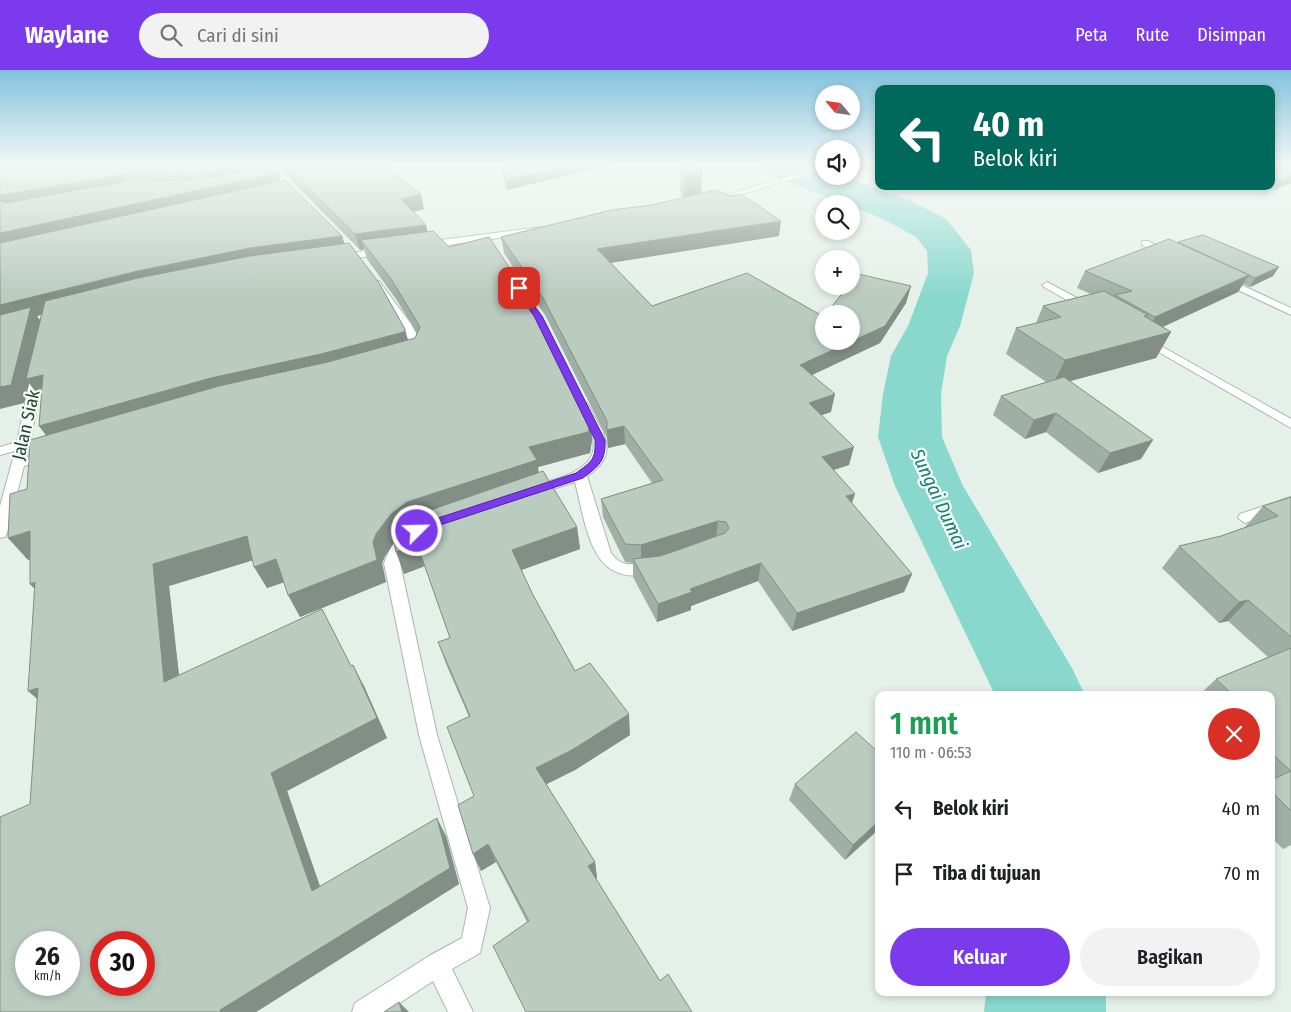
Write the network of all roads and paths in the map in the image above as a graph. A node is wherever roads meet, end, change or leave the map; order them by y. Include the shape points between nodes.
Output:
1 (554, 229) edge
2 (486, 236) junction
3 (1145, 243) dead end
4 (410, 247) edge
5 (392, 250) edge
6 (495, 251) edge
7 (330, 259) edge
8 (359, 259) junction
9 (1180, 260) edge
10 (1216, 276) edge
11 (1048, 285) dead end
12 (1291, 312) edge
13 (1100, 315) edge
14 (1134, 334) edge
15 (41, 361) edge
16 (402, 361) edge
17 (575, 392) edge
18 (1291, 424) edge
19 (23, 445) junction
20 (0, 451) edge
21 (55, 453) edge
22 (17, 464) junction
23 (580, 475) junction
24 (517, 496) edge
25 (1291, 502) edge
26 (1245, 518) dead end
27 (423, 528) edge
28 (0, 533) edge
29 (670, 562) edge
30 (437, 964) junction
31 (364, 1012) edge
32 (461, 1012) edge

1 - 2 street
2 - 4 street
2 - 6 street
3 - 9 street
5 - 8 street
7 - 8 street
8 - 16 street via 406,324 418,348 416,355
10 - 12 street
11 - 13 street
14 - 18 street
15 - 19 street, Jalan Siak
17 - 23 street via 600,440 601,454 595,464
19 - 20 street
19 - 22 street, Jalan Siak
21 - 22 street
22 - 28 street, Jalan Siak
23 - 24 street
23 - 29 street via 606,558 620,569 641,571
25 - 26 street
27 - 30 street via 398,546 392,563 428,734 479,908 472,945
30 - 31 street
30 - 32 street

